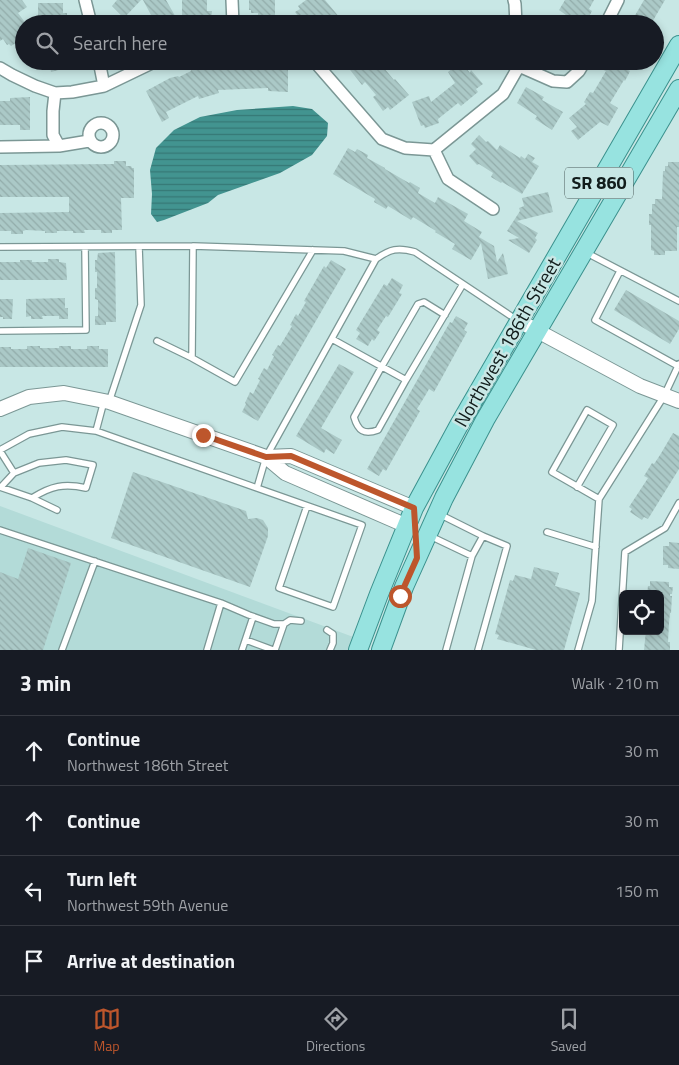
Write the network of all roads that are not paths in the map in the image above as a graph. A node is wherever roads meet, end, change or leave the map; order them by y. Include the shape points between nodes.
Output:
1 (85, 0) edge
2 (232, 0) edge
3 (514, 0) edge
4 (618, 0) edge
5 (89, 15) edge
6 (233, 15) edge
7 (516, 15) edge
8 (610, 15) edge
9 (679, 45) edge
10 (0, 68) edge
11 (101, 70) edge
12 (137, 70) edge
13 (322, 70) edge
14 (515, 70) edge
15 (530, 70) edge
16 (580, 70) edge
17 (104, 86) junction
18 (679, 89) edge
19 (55, 93) junction
20 (89, 141) dead end
21 (59, 146) junction
22 (0, 147) edge
23 (434, 150) junction
24 (493, 209) dead end
25 (193, 246) junction
26 (0, 247) edge
27 (85, 247) junction
28 (139, 247) junction
29 (313, 250) junction
30 (584, 252) junction
31 (376, 259) junction
32 (620, 271) junction
33 (463, 284) junction
34 (679, 302) edge
35 (445, 315) junction
36 (519, 321) junction
37 (537, 330) junction
38 (0, 331) edge
39 (332, 339) junction
40 (157, 341) dead end
41 (192, 358) junction
42 (678, 365) edge
43 (382, 366) junction
44 (406, 380) junction
45 (664, 396) junction
46 (107, 401) junction
47 (679, 401) edge
48 (0, 408) edge
49 (96, 431) junction
50 (0, 450) edge
51 (266, 457) junction
52 (14, 474) junction
53 (577, 486) junction
54 (1, 487) edge
55 (257, 488) junction
56 (424, 489) junction
57 (32, 498) junction
58 (599, 499) junction
59 (679, 502) edge
60 (307, 506) junction
61 (414, 508) junction
62 (57, 510) dead end
63 (437, 513) junction
64 (407, 526) junction
65 (0, 530) edge
66 (547, 532) dead end
67 (427, 535) junction
68 (483, 536) junction
69 (596, 547) junction
70 (472, 556) junction
71 (417, 558) junction
72 (95, 562) junction
73 (221, 603) junction
74 (253, 617) junction
75 (301, 621) dead end
76 (284, 624) junction
77 (328, 630) dead end
78 (246, 640) junction
79 (62, 650) edge
80 (207, 650) edge
81 (242, 650) edge
82 (274, 650) edge
83 (330, 650) edge
84 (358, 650) edge
85 (381, 650) edge
86 (446, 650) edge
87 (478, 650) edge
88 (578, 650) edge
89 (619, 650) edge

1 - 5 street
2 - 6 street
3 - 7 street
4 - 8 street
9 - 36 main road, Northwest 186th Street / SR 860
10 - 19 street
11 - 17 street
12 - 17 street
13 - 23 street via 382,139 405,148
14 - 23 street via 503,94
15 - 16 street via 552,81 567,82
17 - 19 street
18 - 30 main road, Northwest 186th Street / SR 860
19 - 21 street via 53,134
20 - 21 street
21 - 22 street
23 - 24 street via 448,179
25 - 28 lane
25 - 29 lane
25 - 41 lane
26 - 27 lane
27 - 28 lane
27 - 38 lane via 86,330
28 - 46 lane via 141,305
29 - 31 lane via 344,251
29 - 41 lane via 235,382
30 - 32 lane
30 - 37 main road, Northwest 186th Street / SR 860
31 - 33 lane via 394,249 405,249 415,252
31 - 39 lane
32 - 34 lane
32 - 42 lane via 595,320
33 - 35 lane
33 - 36 lane
35 - 43 lane via 424,302 418,304
35 - 44 lane
36 - 37 street
36 - 56 main road, Northwest 186th Street / SR 860
37 - 45 street
37 - 63 main road, Northwest 186th Street / SR 860
39 - 43 lane
39 - 51 lane
40 - 41 lane
42 - 45 lane
43 - 44 lane
43 - 44 lane via 354,417 360,430 370,433 378,430
45 - 47 street
45 - 58 lane
46 - 48 street via 64,393 28,397
46 - 49 lane
46 - 51 street
49 - 50 lane via 62,427 29,434
49 - 55 lane
50 - 52 lane
51 - 55 lane
51 - 61 street via 291,456
51 - 64 street via 285,473
52 - 54 lane
52 - 57 lane via 39,463 66,460 93,465 86,488 58,486
53 - 53 lane via 552,472 587,410 613,425
53 - 58 lane
54 - 57 lane
55 - 60 lane
56 - 61 main road, Northwest 186th Street / SR 860
56 - 67 main road
57 - 62 lane
58 - 69 lane
59 - 89 lane via 665,528 625,552
60 - 60 lane via 362,525 333,607 278,588
61 - 64 main road, Northwest 186th Street / SR 860
61 - 71 main road
63 - 67 main road, Northwest 186th Street / SR 860
63 - 68 lane
64 - 84 main road, Northwest 186th Street / SR 860
65 - 72 lane
66 - 69 lane
67 - 70 lane
67 - 71 main road, Northwest 186th Street / SR 860
68 - 70 lane
68 - 87 lane via 507,546
69 - 88 lane via 592,601
70 - 86 lane
71 - 85 main road, Northwest 186th Street / SR 860
72 - 73 lane
72 - 79 lane
73 - 74 lane
73 - 80 lane
74 - 76 lane
74 - 78 lane
75 - 76 lane via 290,620
76 - 82 lane
77 - 83 lane via 334,634
78 - 81 lane
78 - 82 lane

